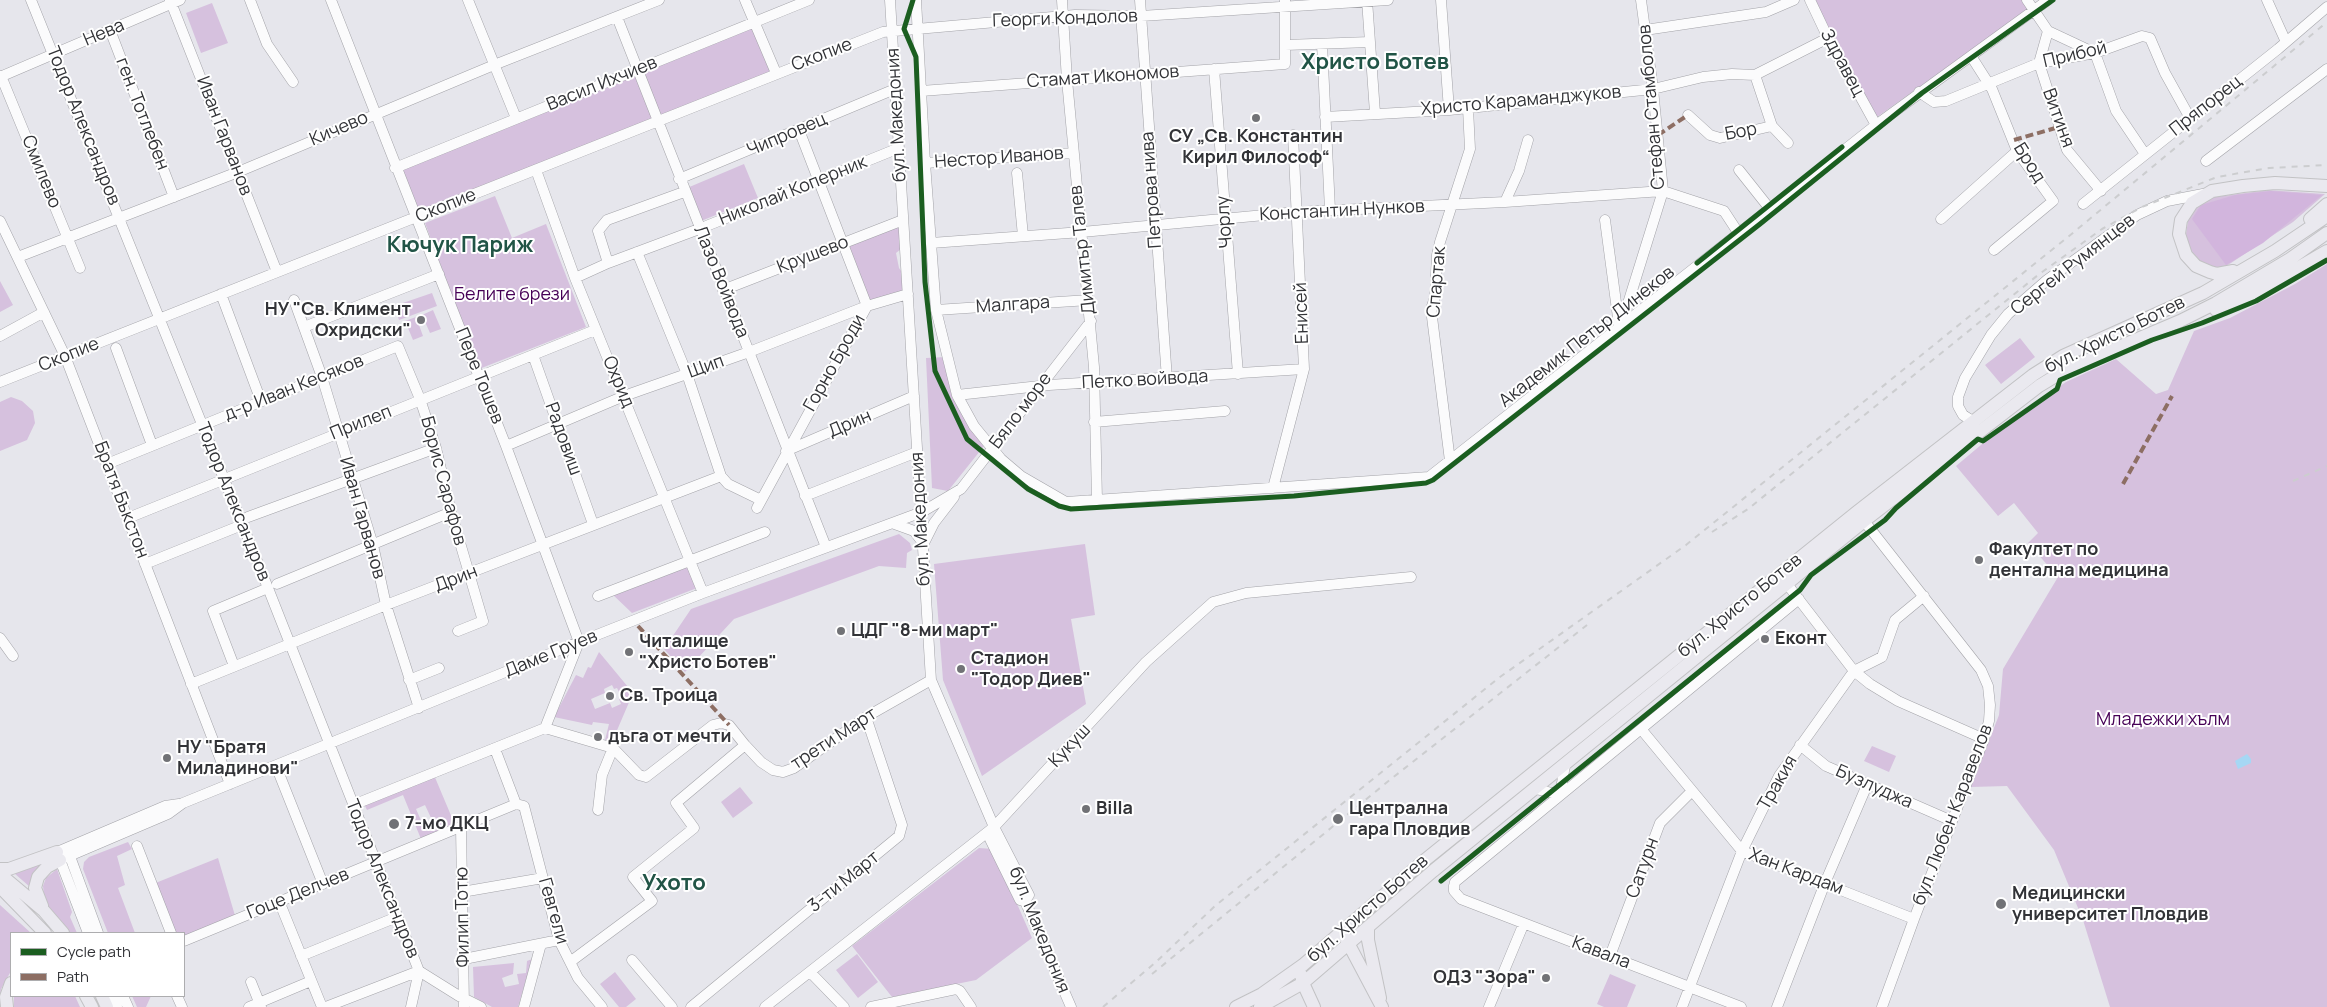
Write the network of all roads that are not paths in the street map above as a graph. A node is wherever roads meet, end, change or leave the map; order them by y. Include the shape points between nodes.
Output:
1 (31, 0) edge
2 (250, 0) edge
3 (331, 0) edge
4 (468, 0) edge
5 (659, 0) edge
6 (745, 0) edge
7 (809, 0) edge
8 (890, 0) edge
9 (916, 0) edge
10 (1062, 0) edge
11 (1140, 0) edge
12 (1388, 0) edge
13 (1441, 0) edge
14 (1641, 0) edge
15 (1794, 0) edge
16 (1810, 0) edge
17 (2027, 0) edge
18 (2048, 0) edge
19 (2267, 0) edge
20 (174, 1) edge
21 (1367, 1) edge
22 (1285, 4) edge
23 (2327, 7) edge
24 (2034, 10) junction
25 (1063, 16) junction
26 (1141, 16) junction
27 (617, 17) junction
28 (754, 22) junction
29 (917, 27) junction
30 (110, 30) junction
31 (892, 30) junction
32 (1645, 30) junction
33 (2048, 31) junction
34 (874, 34) junction
35 (1828, 38) junction
36 (1370, 42) junction
37 (2286, 42) junction
38 (1322, 44) junction
39 (893, 46) junction
40 (1285, 46) junction
41 (2095, 53) junction
42 (53, 54) junction
43 (1971, 56) junction
44 (2039, 63) junction
45 (494, 66) junction
46 (638, 69) junction
47 (1214, 69) junction
48 (2327, 69) edge
49 (776, 72) junction
50 (1144, 74) junction
51 (1754, 75) junction
52 (1, 77) edge
53 (1067, 80) junction
54 (293, 82) dead end
55 (1988, 83) junction
56 (1653, 88) junction
57 (895, 90) junction
58 (921, 91) junction
59 (1920, 92) junction
60 (1468, 108) junction
61 (1449, 110) junction
62 (1376, 113) junction
63 (375, 114) junction
64 (1325, 116) junction
65 (1688, 116) dead end
66 (516, 118) junction
67 (2190, 118) junction
68 (659, 121) junction
69 (1876, 125) junction
70 (1772, 126) junction
71 (798, 130) junction
72 (1293, 135) dead end
73 (1528, 140) dead end
74 (1788, 142) dead end
75 (899, 148) junction
76 (2017, 151) junction
77 (1073, 153) junction
78 (2145, 154) junction
79 (2206, 161) dead end
80 (925, 162) junction
81 (396, 168) junction
82 (536, 170) junction
83 (1739, 170) dead end
84 (238, 172) junction
85 (1017, 173) dead end
86 (679, 179) junction
87 (819, 180) junction
88 (2325, 186) edge
89 (1663, 191) junction
90 (2101, 191) junction
91 (684, 192) junction
92 (2203, 194) junction
93 (174, 197) junction
94 (1506, 202) junction
95 (1450, 204) junction
96 (2084, 204) dead end
97 (2327, 204) edge
98 (1770, 209) junction
99 (1330, 210) junction
100 (1297, 212) junction
101 (120, 216) junction
102 (2327, 216) edge
103 (416, 217) junction
104 (1225, 218) junction
105 (1941, 219) dead end
106 (904, 220) junction
107 (1605, 220) dead end
108 (0, 221) edge
109 (1156, 225) junction
110 (699, 229) junction
111 (1082, 232) junction
112 (2327, 233) edge
113 (1739, 234) junction
114 (67, 236) junction
115 (1023, 236) junction
116 (4, 239) edge
117 (844, 243) junction
118 (931, 243) junction
119 (1994, 250) dead end
120 (2275, 251) junction
121 (2327, 251) edge
122 (637, 252) junction
123 (18, 257) junction
124 (608, 262) junction
125 (2254, 264) junction
126 (80, 268) dead end
127 (277, 272) junction
128 (439, 274) junction
129 (575, 278) junction
130 (722, 290) junction
131 (221, 294) junction
132 (908, 294) junction
133 (294, 300) dead end
134 (1089, 300) junction
135 (867, 306) junction
136 (936, 310) junction
137 (44, 312) junction
138 (159, 319) junction
139 (1091, 321) junction
140 (2180, 321) junction
141 (304, 327) junction
142 (1620, 329) junction
143 (595, 330) junction
144 (0, 336) edge
145 (398, 346) joint
146 (116, 348) dead end
147 (749, 352) junction
148 (533, 355) junction
149 (65, 356) junction
150 (1304, 369) junction
151 (687, 374) junction
152 (1238, 374) junction
153 (479, 376) junction
154 (322, 377) junction
155 (1167, 379) junction
156 (0, 382) edge
157 (1095, 382) junction
158 (1039, 386) junction
159 (957, 395) junction
160 (624, 396) junction
161 (914, 396) junction
162 (420, 399) junction
163 (261, 401) junction
164 (1225, 411) dead end
165 (1094, 422) junction
166 (1974, 422) junction
167 (558, 424) junction
168 (202, 426) junction
169 (337, 434) junction
170 (152, 446) junction
171 (506, 446) junction
172 (436, 448) junction
173 (992, 448) junction
174 (786, 451) junction
175 (918, 452) junction
176 (1450, 461) junction
177 (107, 464) junction
178 (721, 476) junction
179 (1429, 477) joint
180 (224, 479) junction
181 (352, 479) junction
182 (1273, 488) junction
183 (961, 490) junction
184 (805, 496) junction
185 (665, 497) junction
186 (1096, 500) junction
187 (451, 512) junction
188 (922, 512) junction
189 (1860, 517) junction
190 (128, 518) junction
191 (245, 521) junction
192 (891, 523) junction
193 (593, 524) junction
194 (765, 532) dead end
195 (543, 544) junction
196 (923, 544) junction
197 (373, 545) junction
198 (826, 547) junction
199 (689, 562) junction
200 (145, 564) junction
201 (468, 574) junction
202 (1411, 577) dead end
203 (1787, 584) junction
204 (273, 586) junction
205 (703, 593) junction
206 (598, 596) dead end
207 (1924, 596) junction
208 (1800, 599) junction
209 (386, 605) junction
210 (458, 631) dead end
211 (0, 638) edge
212 (579, 642) junction
213 (290, 644) junction
214 (13, 656) dead end
215 (234, 666) junction
216 (439, 668) dead end
217 (1854, 671) junction
218 (409, 680) junction
219 (930, 680) junction
220 (191, 684) junction
221 (419, 708) junction
222 (866, 717) junction
223 (545, 728) junction
224 (1641, 729) junction
225 (1984, 739) junction
226 (329, 744) junction
227 (745, 745) junction
228 (1800, 745) junction
229 (495, 748) junction
230 (613, 748) junction
231 (276, 766) junction
232 (1565, 766) junction
233 (230, 784) junction
234 (1867, 785) junction
235 (1536, 789) junction
236 (1692, 791) junction
237 (1560, 795) junction
238 (520, 804) junction
239 (353, 805) junction
240 (598, 810) dead end
241 (1952, 821) junction
242 (461, 827) junction
243 (994, 827) junction
244 (137, 846) dead end
245 (1742, 851) junction
246 (63, 854) junction
247 (377, 862) junction
248 (0, 869) edge
249 (0, 874) edge
250 (543, 878) junction
251 (1825, 883) junction
252 (323, 884) junction
253 (0, 887) edge
254 (462, 892) junction
255 (1461, 899) joint
256 (279, 901) junction
257 (44, 911) junction
258 (397, 917) junction
259 (1914, 919) junction
260 (1524, 923) junction
261 (1368, 929) junction
262 (1341, 931) junction
263 (44, 932) edge
264 (62, 932) edge
265 (88, 932) edge
266 (98, 932) edge
267 (171, 932) edge
268 (559, 940) junction
269 (185, 941) edge
270 (541, 944) junction
271 (1350, 944) junction
272 (301, 956) junction
273 (1610, 956) junction
274 (464, 959) junction
275 (632, 960) dead end
276 (570, 962) junction
277 (1303, 965) junction
278 (419, 971) junction
279 (810, 972) junction
280 (311, 981) junction
281 (251, 982) dead end
282 (10, 986) edge
283 (1297, 986) junction
284 (1690, 989) junction
285 (464, 1003) edge
286 (1313, 1004) edge
287 (260, 1005) edge
288 (1381, 1005) edge
289 (7, 1007) edge
290 (249, 1007) edge
291 (322, 1007) edge
292 (326, 1007) edge
293 (411, 1007) edge
294 (481, 1007) edge
295 (524, 1007) edge
296 (602, 1007) edge
297 (672, 1007) edge
298 (691, 1007) edge
299 (765, 1007) edge
300 (844, 1007) edge
301 (871, 1007) edge
302 (971, 1007) edge
303 (1071, 1007) edge
304 (1236, 1007) edge
305 (1260, 1007) edge
306 (1489, 1007) edge
307 (1682, 1007) edge
308 (1741, 1007) edge
309 (1777, 1007) edge
310 (1882, 1007) edge

1 - 42 street, Тодор Александров
2 - 54 street via 267,44
3 - 63 street, Пере Тошев
4 - 45 street
5 - 27 street, Кичево
6 - 28 street
7 - 28 street, Васил Ихчиев
8 - 31 street, бул. Македония
9 - 29 street, бул. Македония
10 - 25 street, Димитър Талев
11 - 26 street, Петрова нива
12 - 21 street, Георги Кондолов
13 - 61 street
14 - 32 street, Стефан Стамболов
15 - 32 street via 1766,12
16 - 35 street, Здравец
17 - 24 street
18 - 24 street, Академик Петър Динеков
19 - 37 street
20 - 30 street, Нева
20 - 84 street, Иван Гарванов
21 - 22 street, Георги Кондолов
21 - 36 street
22 - 26 street, Георги Кондолов
22 - 40 street
23 - 37 street, Пряпорец
24 - 33 street
24 - 43 street, Академик Петър Динеков
25 - 26 street, Георги Кондолов
25 - 29 street, Георги Кондолов
25 - 53 street, Димитър Талев
26 - 50 street, Петрова нива
27 - 45 street, Кичево
27 - 46 street, Лазо Войвода
28 - 46 street, Васил Ихчиев
28 - 49 street
29 - 31 street, Георги Кондолов
29 - 58 street, бул. Македония
30 - 42 street, Нева
30 - 93 street, ген. Тотлебен
31 - 34 street, Скопие
31 - 39 street, бул. Македония
32 - 56 street, Стефан Стамболов
33 - 41 street
33 - 44 street
34 - 39 street
34 - 49 street, Скопие
35 - 51 street, Христо Караманджуков
35 - 69 street, Здравец
36 - 38 street
36 - 62 street
37 - 67 street, Пряпорец
38 - 40 street
38 - 64 street
39 - 57 street, бул. Македония
40 - 47 street, Стамат Икономов via 1285,64
41 - 44 street, Прибой
41 - 67 street, Прибой via 2142,36 2150,38
41 - 78 street via 2116,111
42 - 52 street, Нева
42 - 101 street, Тодор Александров
43 - 55 street, Брод
43 - 59 street, Академик Петър Динеков
44 - 55 street, Прибой
44 - 90 street, Витиня via 2067,150
45 - 63 street, Кичево
45 - 66 street
46 - 66 street, Васил Ихчиев
46 - 68 street, Лазо Войвода
47 - 50 street, Стамат Икономов
47 - 104 street, Чорлу
48 - 79 street
49 - 68 street, Скопие
50 - 53 street, Стамат Икономов
50 - 109 street, Петрова нива
51 - 56 street, Христо Караманджуков via 1703,77
51 - 70 street
52 - 114 street, Смилево
53 - 58 street, Стамат Икономов
53 - 77 street, Димитър Талев
55 - 59 street, Прибой via 1946,101 1934,102
55 - 76 street, Брод
56 - 60 street, Христо Караманджуков
56 - 89 street, Стефан Стамболов
57 - 71 street, Чипровец
57 - 75 street, бул. Македония
58 - 80 street, бул. Македония
59 - 69 street, Академик Петър Динеков
60 - 61 street, Христо Караманджуков
60 - 95 street, Спартак via 1470,149
61 - 62 street, Христо Караманджуков
62 - 64 street, Христо Караманджуков
63 - 81 street, Пере Тошев
63 - 84 street, Кичево
64 - 99 street
65 - 70 street, Бор via 1710,135 1720,138
66 - 81 street, Васил Ихчиев
67 - 78 street, Пряпорец
68 - 82 street, Скопие
68 - 86 street, Лазо Войвода
69 - 98 street, Академик Петър Динеков
70 - 74 street
71 - 86 street, Чипровец
71 - 87 street, Горно Броди
72 - 100 street, Енисей
73 - 94 street
75 - 87 street, Николай Коперник
75 - 106 street, бул. Македония
76 - 105 street
76 - 119 street, Брод via 2052,201
77 - 80 street, Нестор Иванов
77 - 111 street, Димитър Талев
78 - 90 street, Пряпорец
80 - 118 street, бул. Македония
81 - 103 street, Пере Тошев
82 - 103 street, Скопие
82 - 129 street, Охрид
83 - 98 street
84 - 93 street, Кичево
84 - 127 street, Иван Гарванов
85 - 115 street
86 - 91 street, Лазо Войвода
87 - 110 street, Николай Коперник
87 - 117 street, Горно Броди
88 - 92 main road via 2266,184
89 - 94 street, Константин Нунков
89 - 113 street, Константин Нунков via 1724,211
89 - 142 street, Стефан Стамболов
90 - 96 street, Пряпорец
91 - 110 street, Лазо Войвода
91 - 124 street via 607,220 598,231
92 - 125 main road via 2192,203 2182,220 2179,234 2186,255 2196,266 2217,274
92 - 166 street, Сергей Румянцев via 2173,199 2142,212 2048,280 2008,314 1965,378 1958,397 1963,415
93 - 101 street, Кичево
94 - 95 street, Константин Нунков
95 - 99 street, Константин Нунков
95 - 176 street, Спартак via 1437,255 1435,297 1431,309
97 - 120 main road
98 - 113 street, Академик Петър Динеков
99 - 100 street, Константин Нунков
100 - 104 street, Константин Нунков
100 - 150 street, Енисей
101 - 114 street, Кичево
101 - 138 street, Тодор Александров
102 - 120 main road
103 - 127 street, Скопие
103 - 128 street, Пере Тошев
104 - 109 street, Константин Нунков
104 - 152 street, Чорлу
106 - 117 street, Крушево
106 - 132 street, бул. Македония
107 - 142 street
108 - 116 street, Братя Бъкстон
109 - 111 street, Константин Нунков
109 - 155 street, Петрова нива
110 - 122 street, Николай Коперник
110 - 130 street, Лазо Войвода
111 - 115 street, Константин Нунков
111 - 134 street, Димитър Талев
112 - 140 main road, бул. Христо Ботев via 2266,274
113 - 142 street, Академик Петър Динеков
114 - 123 street, Кичево
114 - 126 street, Смилево
115 - 118 street, Константин Нунков
116 - 123 street, Братя Бъкстон
117 - 130 street, Крушево
117 - 135 street, Горно Броди
118 - 136 street, бул. Македония
120 - 125 main road, бул. Христо Ботев
121 - 140 main road via 2250,296
122 - 124 street, Николай Коперник
122 - 151 street
123 - 137 street, Братя Бъкстон
124 - 129 street, Николай Коперник
125 - 166 main road, бул. Христо Ботев via 2203,293 2062,356
127 - 131 street, Скопие
128 - 141 street
128 - 153 street, Пере Тошев
129 - 143 street, Охрид
130 - 147 street, Лазо Войвода
131 - 138 street, Скопие
131 - 163 street
132 - 135 street, Щип
132 - 161 street, бул. Македония
133 - 141 street, Иван Гарванов
134 - 136 street, Малгара
134 - 139 street, Димитър Талев
135 - 147 street, Щип
135 - 174 street, Горно Броди
136 - 159 street, бул. Македония
137 - 144 street
137 - 149 street, Братя Бъкстон
138 - 149 street, Скопие
138 - 168 street, Тодор Александров
139 - 157 street, Димитър Талев
139 - 158 street, Бяло море
140 - 189 main road, бул. Христо Ботев via 2053,377
141 - 154 street, Иван Гарванов
142 - 176 street, Академик Петър Динеков
143 - 148 street, Прилеп
143 - 160 street, Охрид
145 - 154 street, д-р Иван Кесяков
145 - 162 street, Борис Сарафов
146 - 170 street
147 - 151 street, Щип
147 - 174 street, Лазо Войвода
148 - 153 street, Прилеп
148 - 167 street, Радовиш
149 - 156 street, Скопие
149 - 177 street, Братя Бъкстон
150 - 152 street, Петко войвода
150 - 182 street, Енисей
151 - 160 street, Щип
151 - 178 street
152 - 155 street, Петко войвода
153 - 162 street, Прилеп
153 - 171 street, Пере Тошев
154 - 163 street, д-р Иван Кесяков
154 - 169 street, Иван Гарванов
155 - 157 street, Петко войвода
157 - 158 street, Петко войвода
157 - 165 street, Димитър Талев
158 - 159 street, Петко войвода via 1027,390
158 - 173 street, Бяло море
159 - 173 street, бул. Македония via 974,426
160 - 167 street, Щип
160 - 185 street, Охрид
161 - 174 street, Дрин
161 - 175 street, бул. Македония
162 - 169 street, Прилеп
162 - 172 street, Борис Сарафов
163 - 168 street, д-р Иван Кесяков
164 - 165 street
165 - 186 street, Димитър Талев
166 - 189 main road, бул. Христо Ботев
167 - 171 street, Щип
167 - 193 street, Радовиш
168 - 170 street, д-р Иван Кесяков
168 - 180 street, Тодор Александров
169 - 180 street, Прилеп
169 - 181 street, Иван Гарванов
170 - 177 street, д-р Иван Кесяков
171 - 195 street, Пере Тошев
172 - 181 street
172 - 187 street, Борис Сарафов
173 - 183 street, Бяло море
173 - 186 street, бул. Македония via 1020,476 1066,502
174 - 178 street, Горно Броди via 759,504
174 - 184 street, Лазо Войвода
175 - 184 street
175 - 188 street, бул. Македония
176 - 179 street, Академик Петър Динеков
177 - 190 street, Братя Бъкстон
178 - 185 street, Дрин
179 - 182 street, бул. Македония
180 - 190 street, Прилеп
180 - 191 street, Тодор Александров
181 - 191 street
181 - 197 street, Иван Гарванов
182 - 186 street, бул. Македония
183 - 188 street, Бяло море
183 - 196 street via 940,514
184 - 198 street, Лазо Войвода
185 - 193 street, Дрин
185 - 199 street, Охрид
187 - 197 street
187 - 201 street, Борис Сарафов
188 - 192 street, Даме Груев
188 - 196 street, бул. Македония
189 - 203 main road, бул. Христо Ботев
189 - 207 street, бул. Любен Каравелов
189 - 262 main road, бул. Христо Ботев via 1420,864
190 - 200 street, Братя Бъкстон
191 - 200 street
191 - 204 street, Тодор Александров
192 - 196 street via 914,531
192 - 198 street, Даме Груев
193 - 195 street, Дрин
194 - 199 street
195 - 201 street, Дрин
195 - 212 street, Пере Тошев
196 - 219 street, бул. Македония
197 - 204 street
197 - 209 street, Иван Гарванов
198 - 205 street, Даме Груев
199 - 205 street, Охрид
199 - 206 street
200 - 220 street, Братя Бъкстон
201 - 209 street, Дрин
201 - 210 street, Борис Сарафов via 483,621
202 - 243 street, Кукуш via 1246,593 1213,602 1146,662
203 - 208 street
203 - 232 main road, бул. Христо Ботев
204 - 213 street, Тодор Александров
204 - 215 street via 213,611
205 - 212 street, Даме Груев
207 - 217 street, Тракия via 1895,620 1882,657
207 - 225 street, бул. Любен Каравелов via 1982,670 1990,704
208 - 217 street
208 - 224 street, бул. Христо Ботев
209 - 213 street, Дрин
209 - 218 street, Иван Гарванов
211 - 214 street
212 - 221 street, Даме Груев
212 - 223 street
213 - 215 street, Дрин
213 - 226 street, Тодор Александров
215 - 220 street, Дрин
216 - 218 street
217 - 225 street via 1898,701
217 - 228 street, Тракия
218 - 221 street, Иван Гарванов
219 - 222 street, трети Март
219 - 243 street, бул. Македония
220 - 233 street, Братя Бъкстон
221 - 226 street, Даме Груев
222 - 227 street, трети Март via 784,772 772,770
222 - 298 street, 3-ти Март via 902,825 899,836
223 - 229 street
223 - 230 street
224 - 236 street, Хан Кардам
224 - 237 street, бул. Христо Ботев
225 - 241 street, бул. Любен Каравелов
226 - 231 street, Даме Груев
226 - 239 street, Тодор Александров
227 - 230 street, трети Март via 729,725 721,723 646,777 639,775
227 - 276 street via 676,804 694,828 633,877 652,901
228 - 234 street, Бузлуджа via 1826,766
228 - 245 street, Тракия via 1779,776
229 - 238 street, Гевгели
229 - 239 street
230 - 240 street via 602,775
231 - 233 street, Даме Груев
231 - 252 street
232 - 235 main road, бул. Христо Ботев
232 - 237 street
233 - 246 street, Даме Груев via 183,803 168,814
234 - 241 street, Бузлуджа
234 - 251 street
235 - 237 street
235 - 261 main road, бул. Христо Ботев via 1433,871
236 - 245 street, Хан Кардам
236 - 273 street, Сатурн via 1660,824
237 - 255 street, бул. Христо Ботев via 1456,882 1454,890
238 - 242 street, Гоце Делчев
238 - 250 street, Гевгели
239 - 247 street, Тодор Александров
241 - 259 street, бул. Любен Каравелов
242 - 247 street, Гоце Делчев
242 - 254 street, Филип Тотю
243 - 279 street, Кукуш
243 - 303 street, бул. Македония via 1028,895 1024,901
244 - 267 street
245 - 251 street, Хан Кардам
245 - 284 street, Тракия
246 - 248 main road
246 - 257 main road via 42,872 36,883
246 - 265 street
246 - 266 street
247 - 252 street, Гоце Делчев
247 - 258 street, Тодор Александров
249 - 257 main road
250 - 254 street
250 - 268 street, Гевгели
251 - 259 street, Хан Кардам
251 - 309 street
252 - 256 street, Гоце Делчев
253 - 263 main road
254 - 274 street, Филип Тотю
255 - 260 street, Кавала
256 - 269 street, Гоце Делчев
256 - 272 street
257 - 264 main road
258 - 272 street
258 - 278 street, Тодор Александров
259 - 310 street, бул. Любен Каравелов
260 - 273 street, Кавала
260 - 306 street
261 - 271 main road, бул. Христо Ботев
261 - 288 main road
262 - 271 main road
262 - 277 main road, бул. Христо Ботев
268 - 270 street
268 - 276 street, Гевгели
270 - 274 street
270 - 295 street
271 - 283 main road, бул. Христо Ботев
271 - 288 main road
272 - 280 street
273 - 284 street, Кавала
274 - 285 street, Филип Тотю
275 - 297 street
276 - 296 street, Гевгели via 578,978
277 - 283 main road
277 - 304 main road, бул. Христо Ботев via 1262,994
278 - 285 street
278 - 292 street
278 - 293 street, Тодор Александров
279 - 299 street, Кукуш
279 - 300 street
280 - 287 street
280 - 291 street
281 - 287 street
282 - 289 main road
283 - 286 main road
283 - 305 main road, бул. Христо Ботев
284 - 307 street, Тракия
284 - 308 street, Кавала
285 - 294 street
287 - 290 street
301 - 302 street via 956,989

